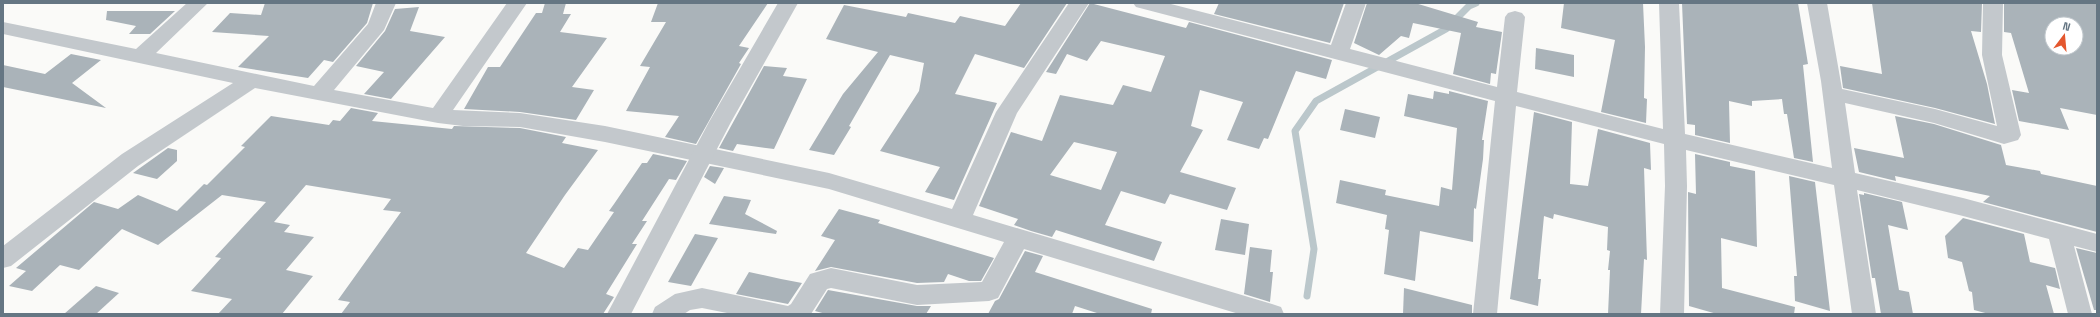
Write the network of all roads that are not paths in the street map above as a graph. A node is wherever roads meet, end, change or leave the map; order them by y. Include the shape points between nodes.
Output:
1 (198, 3) edge
2 (386, 3) edge
3 (516, 3) edge
4 (788, 3) edge
5 (1079, 3) edge
6 (1143, 3) edge
7 (1356, 3) edge
8 (1669, 3) edge
9 (1817, 3) edge
10 (1993, 3) edge
11 (1515, 18) dead end
12 (3, 28) edge
13 (1338, 54) junction
14 (140, 57) junction
15 (252, 80) junction
16 (319, 94) junction
17 (1834, 94) junction
18 (1506, 96) junction
19 (438, 116) junction
20 (1676, 140) junction
21 (704, 154) junction
22 (1843, 180) junction
23 (959, 220) junction
24 (2058, 233) junction
25 (1018, 238) junction
26 (2097, 243) edge
27 (3, 259) edge
28 (619, 314) edge
29 (664, 314) edge
30 (782, 314) edge
31 (796, 314) edge
32 (1272, 314) edge
33 (1484, 314) edge
34 (1672, 314) edge
35 (1864, 314) edge
36 (2080, 314) edge

1 - 14 street
2 - 16 street via 377,26
3 - 19 street
4 - 21 street
5 - 23 street via 1007,112
6 - 13 street
7 - 13 street
8 - 20 street
9 - 17 street
10 - 17 street via 1992,54 2010,135 1998,135 1940,117
11 - 18 street
12 - 14 street
13 - 18 street
14 - 15 street
15 - 16 street
15 - 27 street via 130,160
16 - 19 street
17 - 22 street
18 - 20 street
18 - 33 street
19 - 21 street via 520,120
20 - 22 street
20 - 34 street
21 - 23 street via 829,181
21 - 28 street
22 - 24 street via 1963,207
22 - 35 street
23 - 25 street
24 - 26 street
24 - 36 street
25 - 31 street via 990,291 917,295 824,278 819,281
25 - 32 street
29 - 30 street via 684,301 702,298

